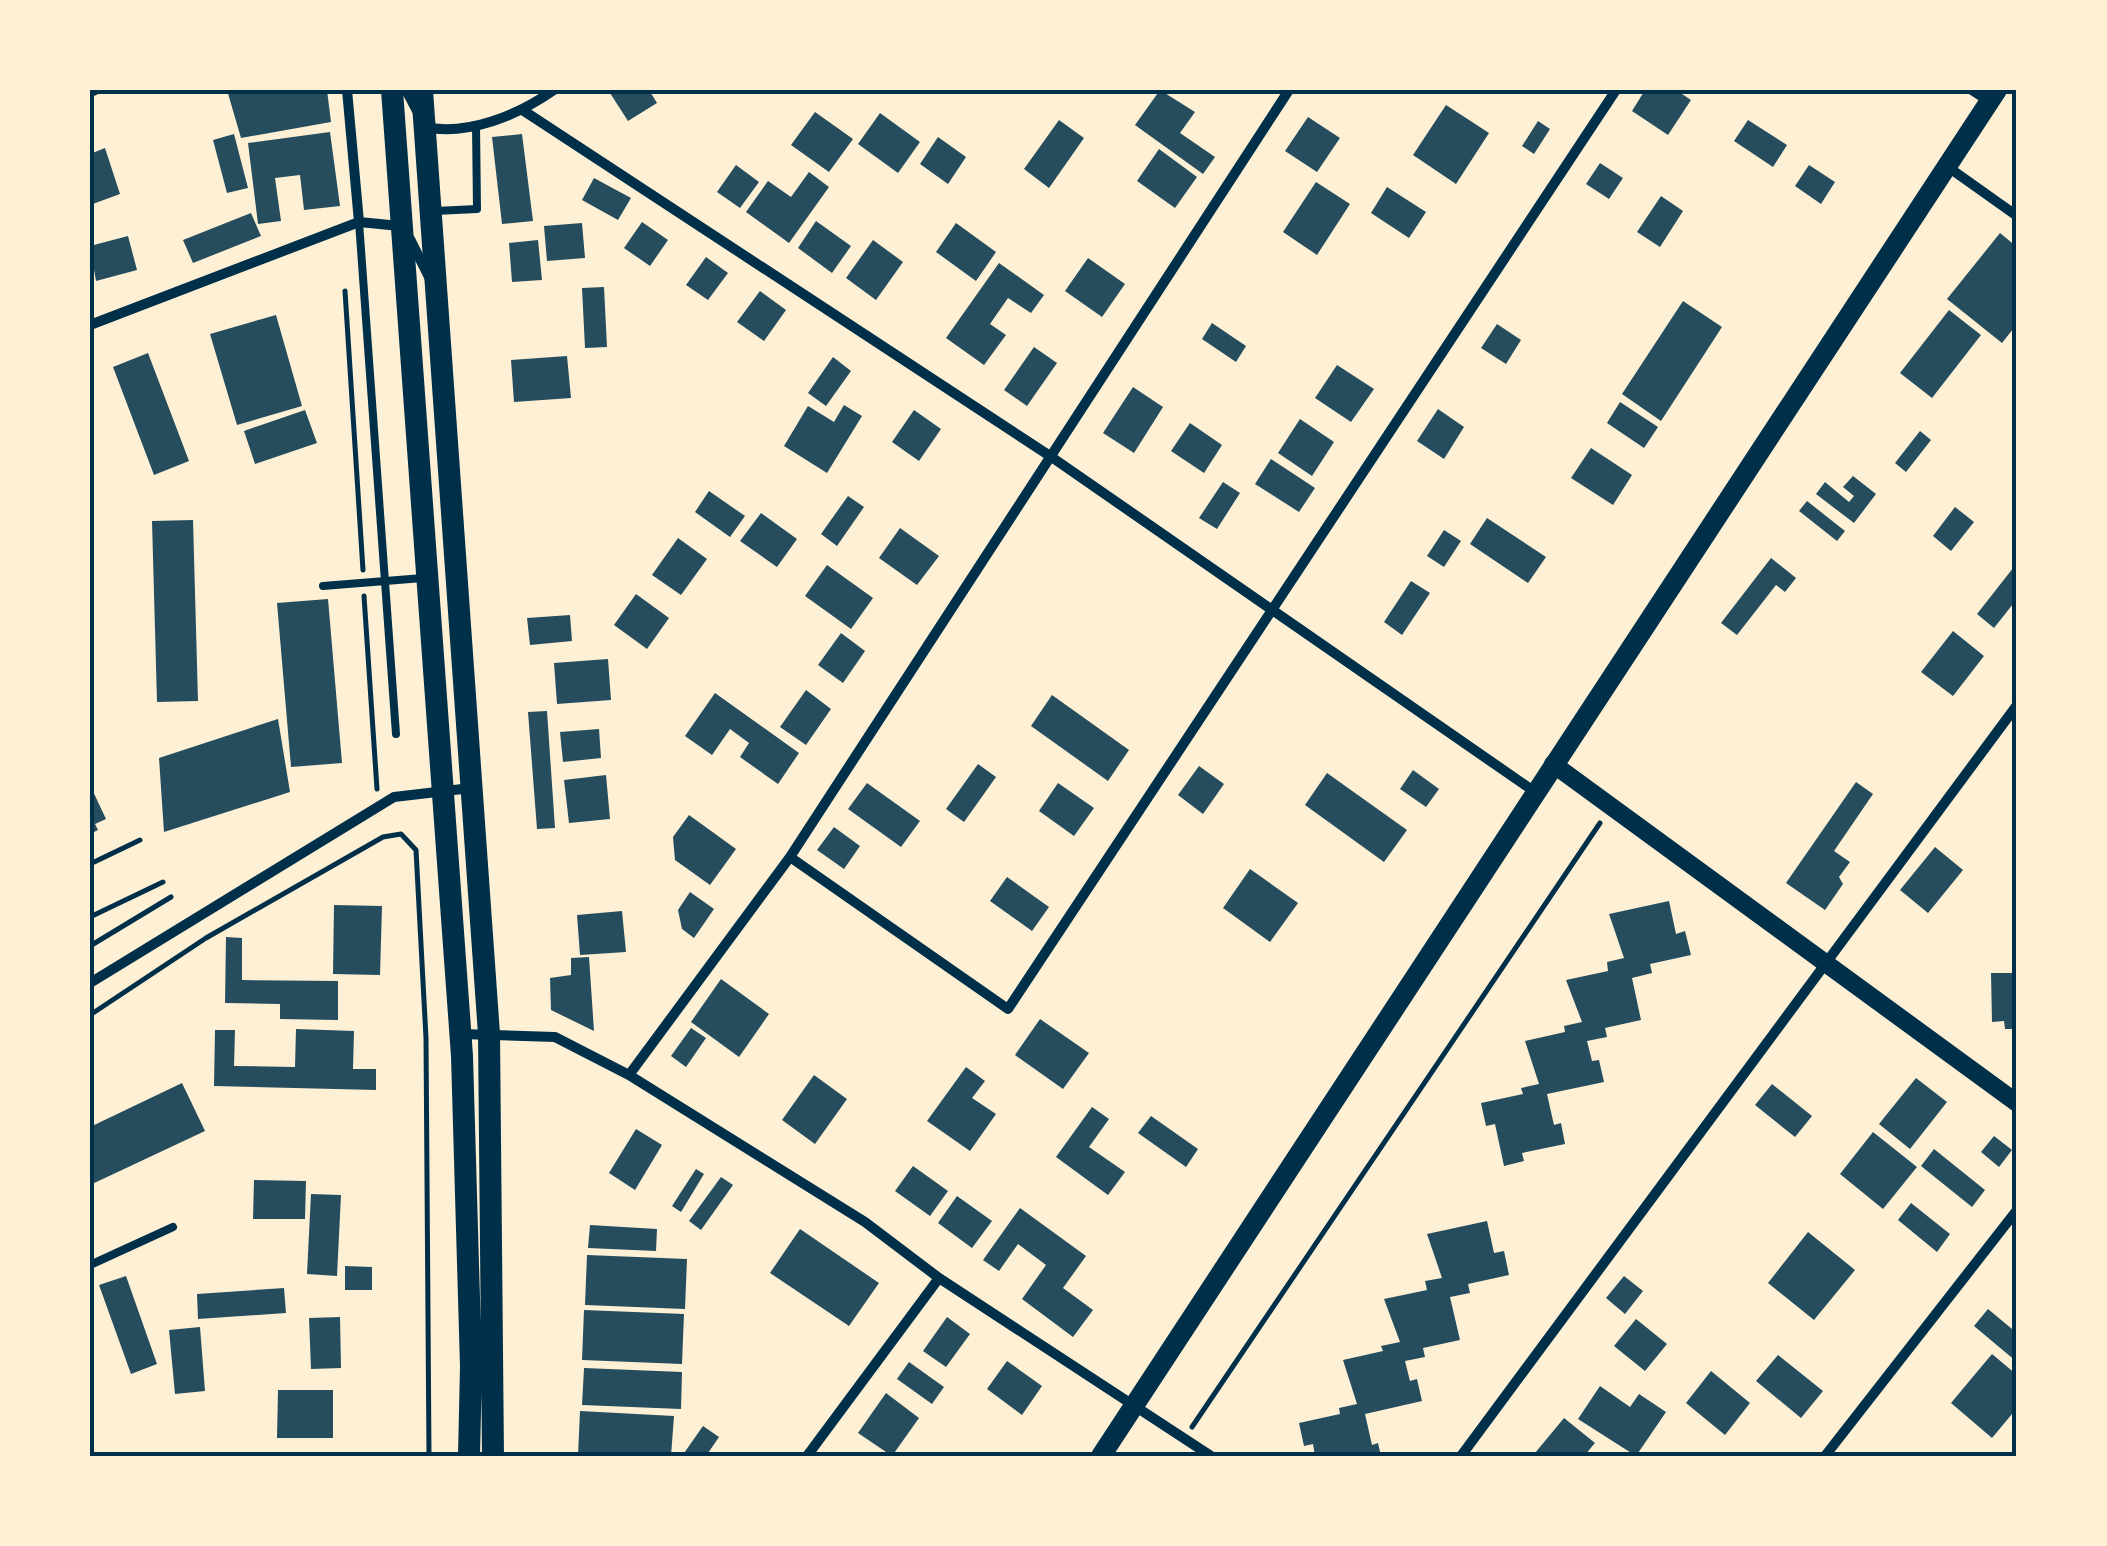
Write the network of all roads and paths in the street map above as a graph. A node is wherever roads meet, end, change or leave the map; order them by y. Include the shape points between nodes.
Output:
1 (347, 90) edge
2 (392, 90) edge
3 (406, 90) edge
4 (422, 90) edge
5 (554, 90) edge
6 (1289, 90) edge
7 (1616, 90) edge
8 (1986, 94) edge
9 (524, 111) junction
10 (476, 125) junction
11 (425, 128) junction
12 (1948, 166) junction
13 (431, 212) junction
14 (2017, 216) edge
15 (359, 222) junction
16 (404, 227) junction
17 (344, 278) dead end
18 (436, 292) junction
19 (90, 325) edge
20 (1050, 456) junction
21 (429, 578) junction
22 (385, 581) junction
23 (363, 583) junction
24 (323, 586) dead end
25 (1270, 608) junction
26 (2017, 706) edge
27 (396, 734) dead end
28 (1554, 764) junction
29 (472, 788) junction
30 (446, 791) junction
31 (377, 792) dead end
32 (1534, 792) junction
33 (1612, 804) junction
34 (140, 840) dead end
35 (790, 857) junction
36 (90, 864) edge
37 (163, 882) dead end
38 (170, 897) dead end
39 (90, 917) edge
40 (90, 946) edge
41 (1826, 965) junction
42 (90, 983) edge
43 (90, 1015) edge
44 (461, 1034) junction
45 (488, 1034) junction
46 (629, 1075) junction
47 (2017, 1103) edge
48 (2017, 1210) edge
49 (173, 1227) dead end
50 (90, 1265) edge
51 (939, 1278) junction
52 (1135, 1406) junction
53 (1184, 1438) junction
54 (428, 1456) edge
55 (469, 1456) edge
56 (493, 1456) edge
57 (807, 1456) edge
58 (1102, 1456) edge
59 (1211, 1456) edge
60 (1461, 1456) edge
61 (1825, 1456) edge

1 - 15 street
2 - 16 main road
3 - 11 street
4 - 11 main road
5 - 9 street
6 - 20 street
7 - 25 street
8 - 12 main road
9 - 10 street
9 - 20 street
10 - 11 street
10 - 13 lane via 477,209
11 - 13 main road
12 - 14 street
12 - 28 main road
13 - 18 main road
15 - 16 street
15 - 19 street
15 - 22 lane
16 - 18 street
16 - 21 main road
17 - 23 path
18 - 29 main road
20 - 25 street
20 - 35 street
21 - 22 lane
21 - 30 main road
22 - 23 lane
22 - 27 lane
23 - 24 lane
23 - 31 path
25 - 32 street
25 - 35 street via 1008,1008
26 - 41 street
28 - 32 main road
28 - 33 street
29 - 30 street
29 - 45 main road
30 - 42 street via 394,796
30 - 44 main road
32 - 52 main road
33 - 41 street
33 - 53 path
34 - 36 path
35 - 46 street
37 - 39 path
38 - 40 path
41 - 47 street
41 - 60 street
43 - 54 path via 206,938 383,837 400,834 416,850 426,1038
44 - 45 street
44 - 55 main road
45 - 46 street via 554,1037
45 - 56 main road
46 - 51 street via 865,1222
48 - 61 street
49 - 50 lane
51 - 52 street
51 - 57 street
52 - 53 street
52 - 58 main road
53 - 59 street

